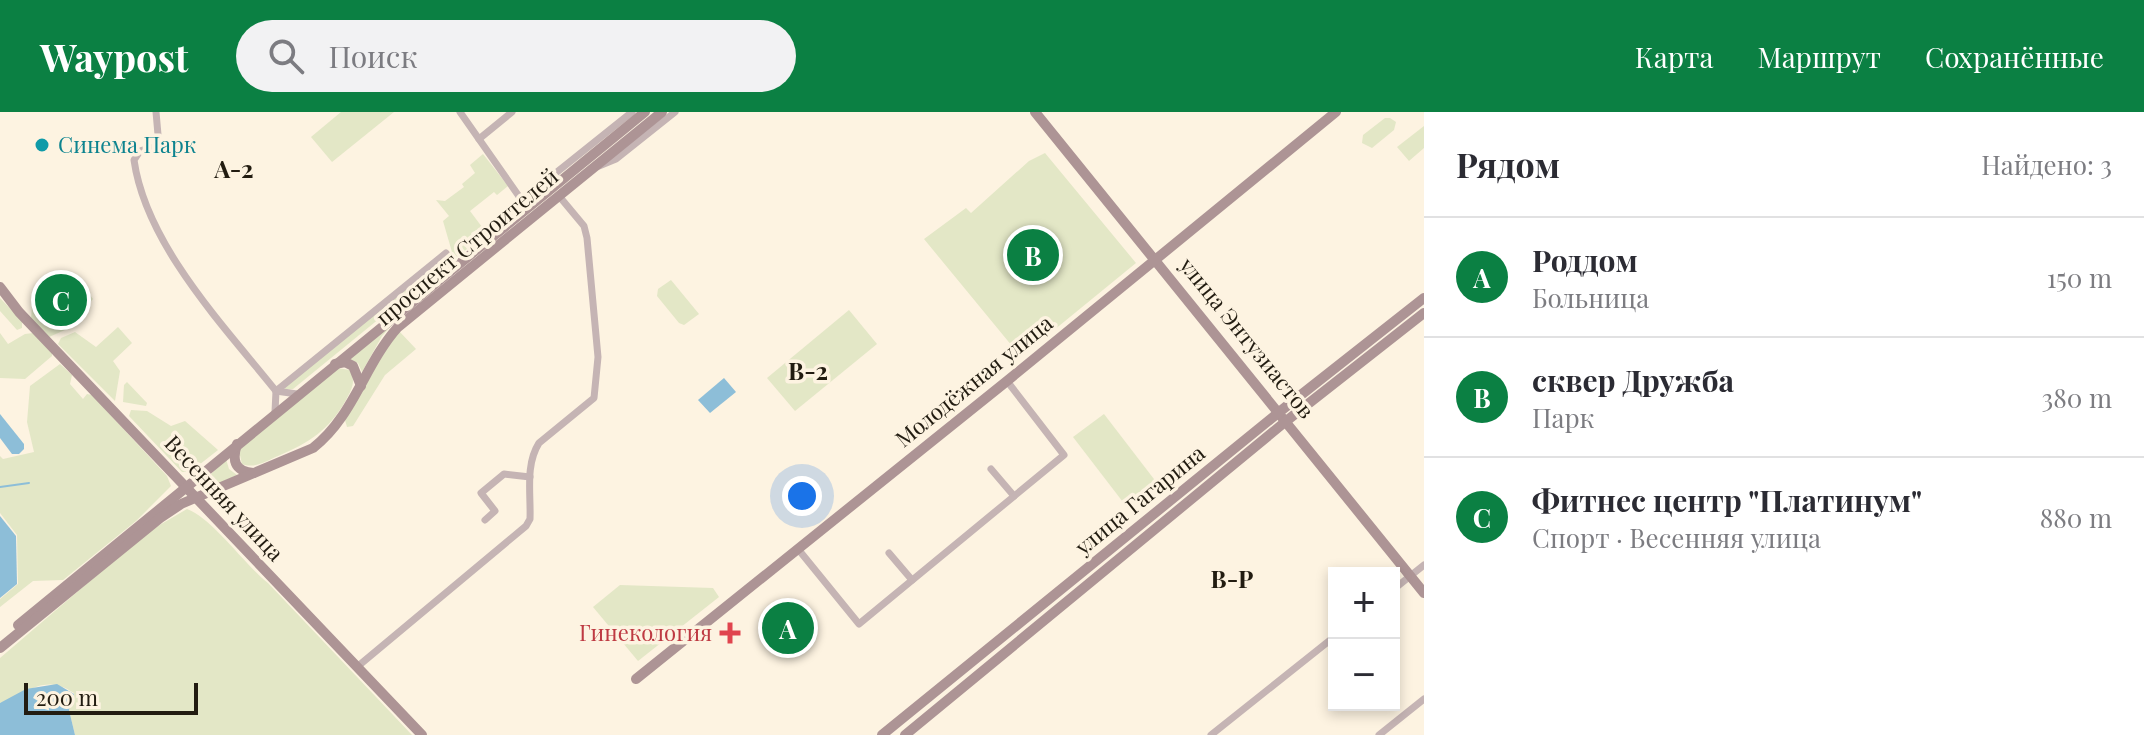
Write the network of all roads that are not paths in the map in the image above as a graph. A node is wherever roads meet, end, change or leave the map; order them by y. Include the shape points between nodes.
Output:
1 (156, 112) edge
2 (460, 112) edge
3 (512, 112) edge
4 (632, 112) edge
5 (645, 112) edge
6 (662, 112) edge
7 (675, 112) edge
8 (1038, 112) edge
9 (1336, 112) edge
10 (479, 139) junction
11 (589, 170) junction
12 (559, 196) junction
13 (525, 204) junction
14 (1156, 260) junction
15 (455, 266) junction
16 (0, 287) edge
17 (1422, 307) edge
18 (335, 364) junction
19 (1007, 381) junction
20 (361, 386) junction
21 (276, 391) junction
22 (297, 394) junction
23 (275, 412) junction
24 (1283, 417) junction
25 (237, 444) junction
26 (991, 469) dead end
27 (256, 473) junction
28 (530, 477) junction
29 (186, 486) junction
30 (1014, 496) junction
31 (198, 499) junction
32 (485, 520) dead end
33 (798, 549) junction
34 (889, 553) dead end
35 (1424, 565) edge
36 (1412, 575) junction
37 (912, 580) junction
38 (1400, 584) edge
39 (1424, 590) edge
40 (1331, 639) edge
41 (0, 640) edge
42 (0, 648) edge
43 (357, 667) junction
44 (636, 679) dead end
45 (1424, 699) edge
46 (422, 735) edge
47 (882, 735) edge
48 (905, 735) edge
49 (1211, 735) edge
50 (1379, 735) edge

1 - 21 street via 159,146 140,151 134,160 158,233
2 - 10 street
3 - 10 street
4 - 13 street
5 - 13 street, проспект Строителей
6 - 11 street, проспект Строителей
7 - 11 street via 616,159
8 - 14 street, улица Энтузиастов
9 - 14 street, Молодёжная улица
10 - 13 street
11 - 12 street, проспект Строителей
12 - 20 street, проспект Строителей via 398,327
12 - 28 street via 584,226 587,238 598,368 594,398 539,443
13 - 15 street, проспект Строителей
14 - 19 street, Молодёжная улица
14 - 24 street, улица Энтузиастов
15 - 18 street, проспект Строителей
15 - 21 street via 446,253
16 - 29 street, Весенняя улица
17 - 24 street, улица Гагарина
18 - 20 street via 353,366
18 - 22 street, проспект Строителей
19 - 30 street via 1064,455
19 - 33 street, Молодёжная улица
20 - 27 street, проспект Строителей via 327,437
21 - 22 street
21 - 23 street
22 - 23 street, проспект Строителей
23 - 25 street, проспект Строителей
24 - 36 street, улица Энтузиастов
24 - 47 street, улица Гагарина
24 - 48 street, улица Гагарина
25 - 27 street via 236,466
25 - 29 street, проспект Строителей
26 - 30 street
27 - 31 street, проспект Строителей
28 - 32 street via 504,474 481,493 495,511
28 - 43 street via 526,526
29 - 31 street, Весенняя улица
29 - 41 street, проспект Строителей
30 - 37 street
31 - 42 street, проспект Строителей via 160,518
31 - 43 street, Весенняя улица
33 - 37 street via 859,624
33 - 44 street, Молодёжная улица
34 - 37 street
35 - 36 street
36 - 38 street
36 - 39 street, улица Энтузиастов
40 - 49 street
43 - 46 street, Весенняя улица
45 - 50 street

